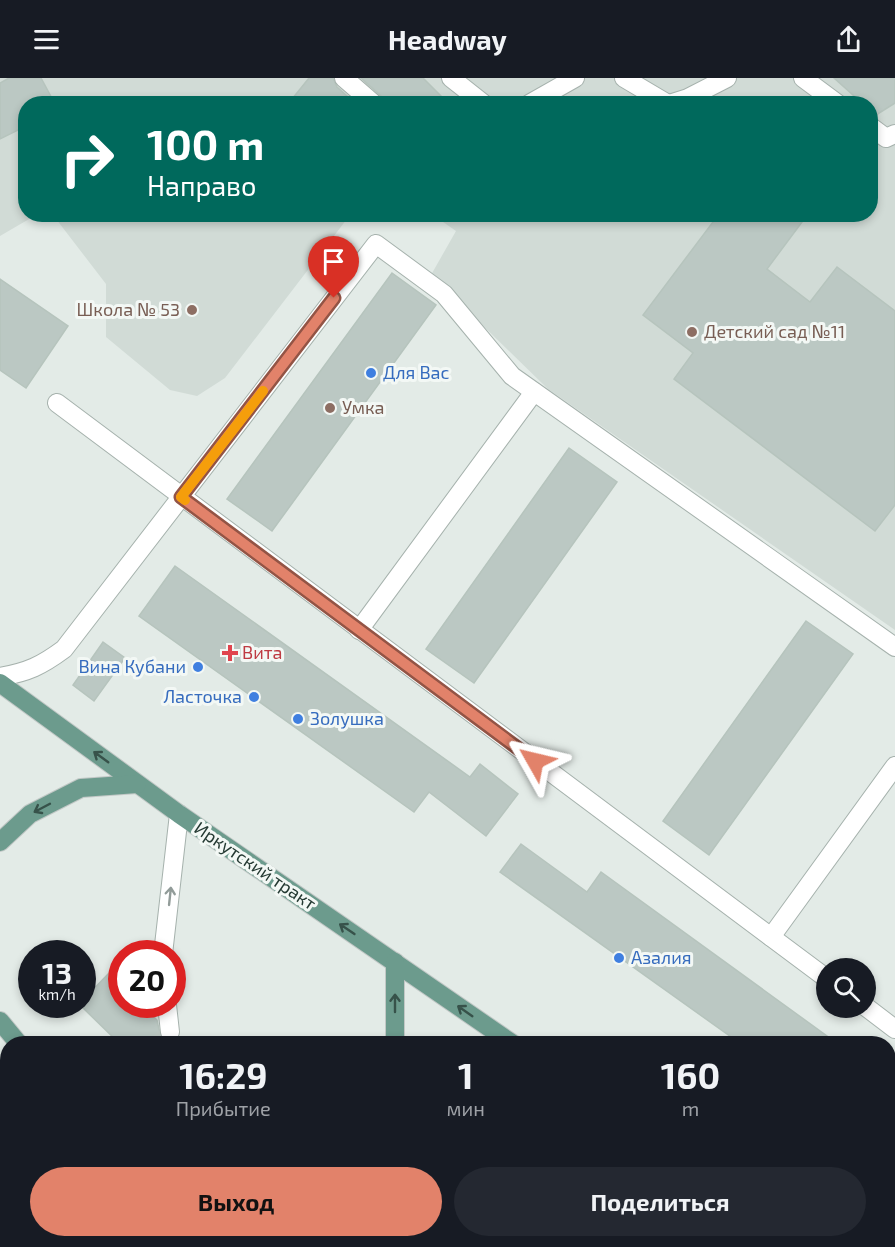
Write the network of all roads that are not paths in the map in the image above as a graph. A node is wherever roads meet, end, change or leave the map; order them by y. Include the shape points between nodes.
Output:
1 (344, 78) edge
2 (451, 78) edge
3 (574, 78) edge
4 (624, 78) edge
5 (727, 78) edge
6 (803, 78) edge
7 (365, 96) edge
8 (474, 96) edge
9 (543, 96) edge
10 (655, 96) edge
11 (692, 96) edge
12 (827, 96) edge
13 (878, 132) edge
14 (895, 134) edge
15 (534, 392) junction
16 (57, 403) dead end
17 (181, 497) junction
18 (359, 630) junction
19 (895, 647) edge
20 (0, 677) edge
21 (0, 683) edge
22 (895, 766) edge
23 (137, 784) junction
24 (179, 814) junction
25 (0, 842) edge
26 (771, 937) junction
27 (165, 940) edge
28 (395, 962) junction
29 (816, 971) edge
30 (876, 1015) edge
31 (169, 1018) edge
32 (0, 1022) edge
33 (895, 1029) edge
34 (170, 1032) dead end
35 (12, 1036) edge
36 (395, 1036) edge
37 (501, 1036) edge

1 - 7 lane
2 - 8 lane
3 - 9 lane
4 - 10 lane
5 - 11 lane
6 - 12 lane
13 - 14 lane via 886,138
15 - 17 lane via 512,376 444,294 376,244
15 - 18 lane
15 - 19 lane
16 - 17 lane
17 - 18 lane
17 - 20 lane via 64,649 24,673
18 - 26 lane
23 -> 21 main road, Иркутский тракт
22 - 26 lane
23 - 24 main road, Иркутский тракт
23 -> 25 main road via 81,788 30,814
27 -> 24 lane
28 -> 24 main road, Иркутский тракт
26 - 29 lane
36 -> 28 main road
37 -> 28 main road, Иркутский тракт
30 - 33 lane
31 - 34 lane
32 - 35 main road

